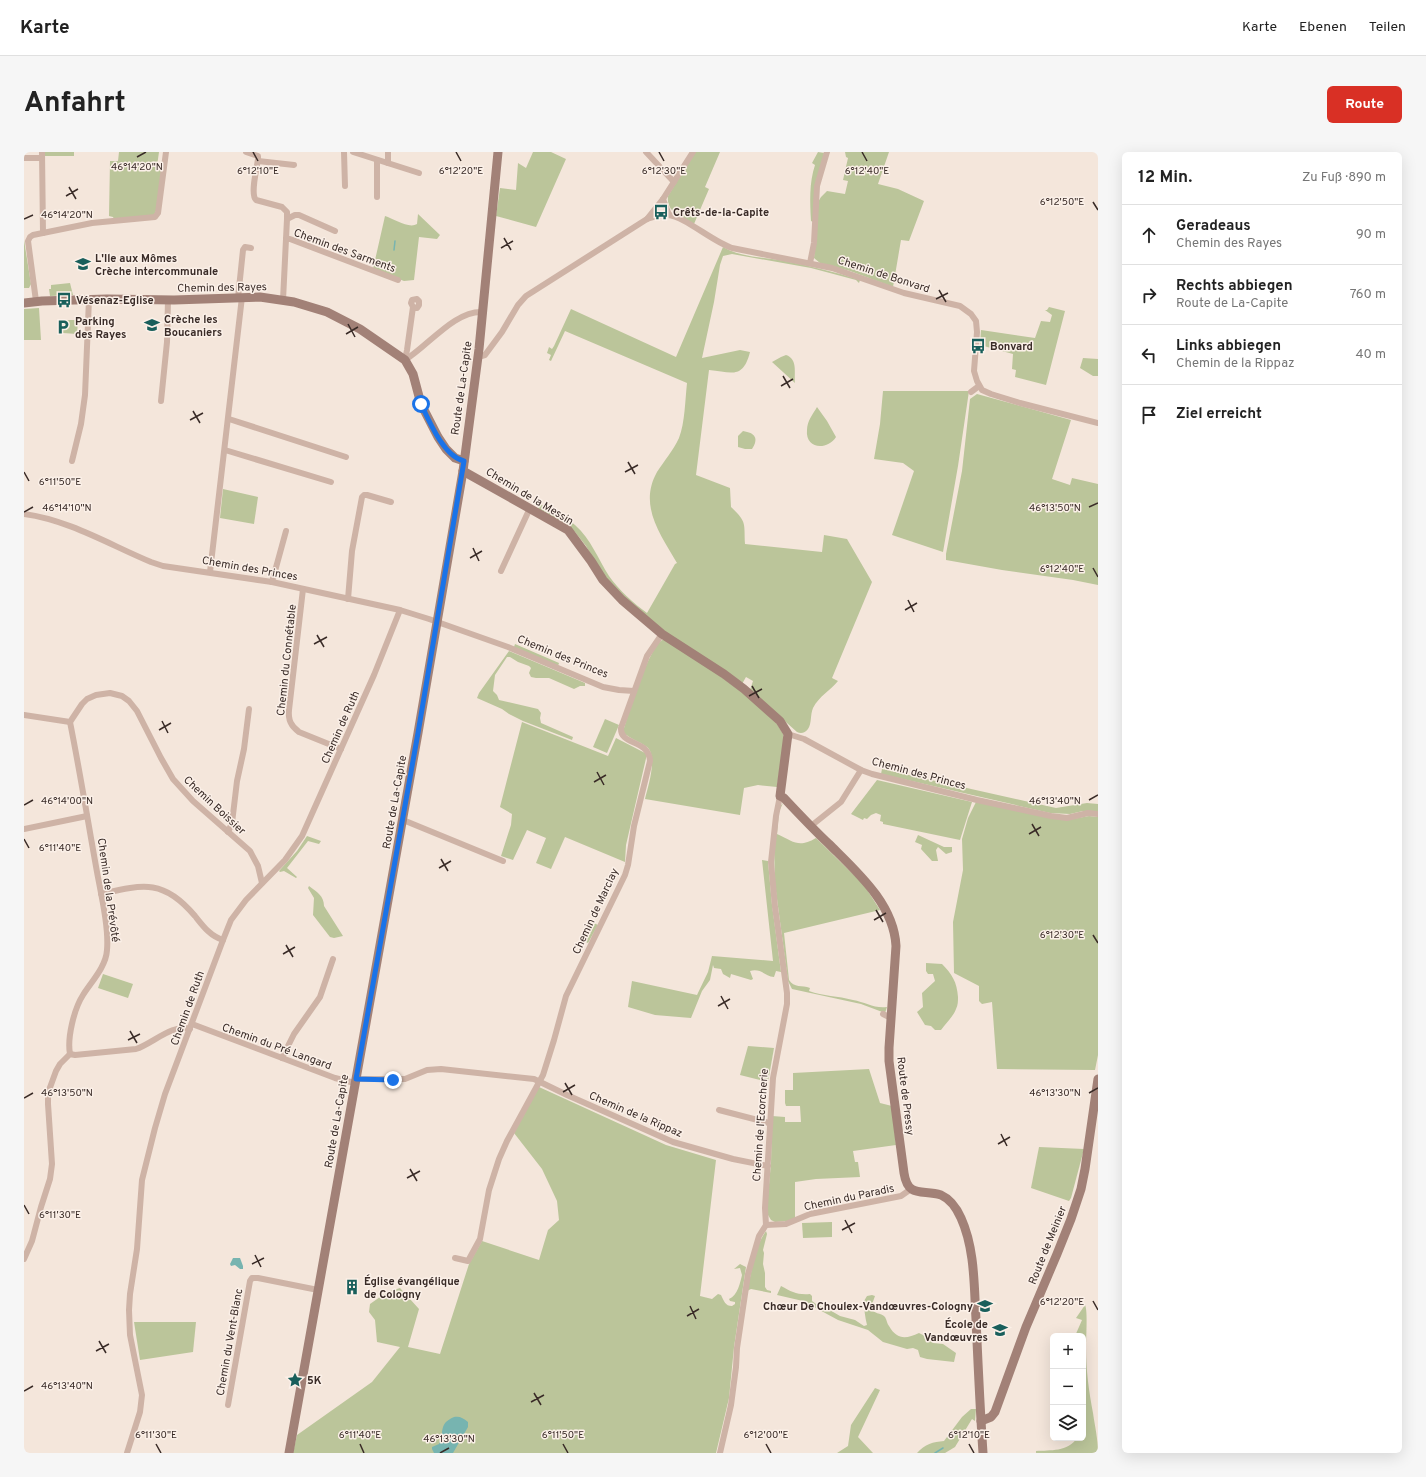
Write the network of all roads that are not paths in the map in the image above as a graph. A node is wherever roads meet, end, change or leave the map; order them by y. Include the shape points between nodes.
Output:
1 (166, 152) edge
2 (246, 152) edge
3 (344, 152) edge
4 (353, 152) edge
5 (388, 152) edge
6 (498, 152) edge
7 (646, 152) edge
8 (693, 152) edge
9 (826, 152) edge
10 (42, 155) edge
11 (258, 156) edge
12 (24, 158) edge
13 (377, 160) junction
14 (388, 163) junction
15 (294, 165) dead end
16 (418, 173) dead end
17 (674, 182) junction
18 (345, 186) dead end
19 (377, 197) dead end
20 (663, 199) junction
21 (669, 215) junction
22 (287, 219) junction
23 (647, 219) junction
24 (335, 231) dead end
25 (43, 233) junction
26 (286, 240) junction
27 (250, 248) dead end
28 (810, 263) junction
29 (398, 280) dead end
30 (240, 298) junction
31 (89, 299) junction
32 (168, 300) junction
33 (283, 300) junction
34 (36, 301) junction
35 (24, 303) edge
36 (413, 307) dead end
37 (483, 312) junction
38 (478, 356) junction
39 (405, 360) junction
40 (979, 386) junction
41 (971, 392) dead end
42 (161, 401) dead end
43 (229, 419) junction
44 (1098, 423) edge
45 (225, 450) junction
46 (346, 457) dead end
47 (72, 461) dead end
48 (463, 466) junction
49 (331, 482) dead end
50 (391, 502) dead end
51 (530, 508) junction
52 (24, 514) edge
53 (286, 531) dead end
54 (501, 571) dead end
55 (210, 572) junction
56 (272, 582) junction
57 (303, 589) junction
58 (348, 599) junction
59 (400, 610) junction
60 (437, 622) junction
61 (662, 634) junction
62 (634, 691) junction
63 (249, 709) dead end
64 (24, 715) edge
65 (70, 722) junction
66 (788, 734) junction
67 (341, 749) junction
68 (861, 770) junction
69 (780, 796) junction
70 (1098, 814) edge
71 (87, 816) junction
72 (403, 820) junction
73 (811, 826) junction
74 (24, 829) edge
75 (228, 832) junction
76 (503, 861) dead end
77 (262, 883) junction
78 (101, 894) junction
79 (223, 940) junction
80 (333, 959) dead end
81 (191, 1026) junction
82 (70, 1054) junction
83 (282, 1058) junction
84 (1098, 1079) edge
85 (356, 1081) junction
86 (539, 1081) junction
87 (719, 1110) dead end
88 (1096, 1114) edge
89 (769, 1123) junction
90 (768, 1166) junction
91 (911, 1189) junction
92 (766, 1224) junction
93 (455, 1258) dead end
94 (24, 1259) edge
95 (318, 1290) junction
96 (228, 1405) dead end
97 (982, 1421) junction
98 (127, 1453) edge
99 (289, 1453) edge
100 (720, 1453) edge
101 (983, 1453) edge

1 - 25 street via 156,217 92,223
2 - 11 street
3 - 18 street
4 - 13 street
5 - 14 street
6 - 37 street, Route de La-Capite
7 - 17 street
8 - 17 street
9 - 28 street via 817,186 814,243
10 - 12 street
10 - 25 street
11 - 15 street
11 - 22 street, Chemin des Sarments via 254,198 286,209
13 - 14 street
13 - 19 street
14 - 16 street
17 - 20 street
20 - 21 street
20 - 23 street
21 - 23 street
21 - 28 street, Chemin de Bonvard via 727,246
22 - 24 street, Chemin des Sarments via 299,215
22 - 26 street, Chemin des Sarments
23 - 38 street via 526,296 485,355
25 - 34 street via 33,235 28,241
26 - 29 street, Chemin des Sarments via 290,239
26 - 33 street, Chemin des Sarments
27 - 30 street via 245,247 243,250
28 - 40 street, Chemin de Bonvard via 967,310 974,317 977,326 974,371
30 - 32 street, Chemin des Rayes
30 - 33 street, Chemin des Rayes
30 - 43 street
31 - 32 street, Chemin des Rayes
31 - 34 street, Chemin des Rayes
31 - 47 street via 85,395
32 - 42 street
33 - 39 street, Chemin des Rayes via 339,317
34 - 35 street, Chemin des Rayes
36 - 39 street
37 - 38 street, Route de La-Capite
37 - 39 street via 473,312 462,317
38 - 48 street, Route de La-Capite
39 - 48 street, Chemin des Rayes via 413,374 424,410 438,437
40 - 41 street
40 - 44 street via 991,394
43 - 45 street
43 - 46 street
45 - 49 street
45 - 55 street
48 - 51 street, Chemin de la Messin
48 - 60 street, Route de La-Capite
50 - 58 street via 367,495 362,497 352,550
51 - 54 street
51 - 61 street, Chemin de la Messin via 571,533 615,594
52 - 55 street, Chemin des Princes via 64,524 157,564 176,569
53 - 56 street
55 - 56 street, Chemin des Princes
56 - 57 street, Chemin des Princes
57 - 58 street, Chemin des Princes
57 - 67 street, Chemin du Connétable via 289,719 299,732
58 - 59 street, Chemin des Princes
59 - 60 street, Chemin des Princes
59 - 67 street, Chemin de Ruth
60 - 62 street, Chemin des Princes via 508,647 603,687
60 - 72 street, Route de La-Capite
61 - 62 street via 647,656
61 - 66 street via 744,689 780,721
62 - 86 street, Chemin de Marclay via 621,732 627,739 646,749 650,761 634,826 628,865 616,896 566,996
63 - 75 street via 232,823
64 - 65 street
65 - 71 street, Chemin de la Prévôté
65 - 75 street, Chemin Boissier via 82,704 94,696 110,693 125,698 134,707 160,758 177,784 193,802
66 - 68 street, Chemin des Princes via 804,738
66 - 69 street
67 - 77 street, Chemin de Ruth via 296,845
68 - 70 street, Chemin des Princes via 1043,815 1067,818 1088,813
68 - 73 street via 838,806
69 - 73 street, Route de Pressy
69 - 89 street, Chemin de l'Ecorcherie via 771,863 788,998 774,1069
71 - 74 street
71 - 78 street, Chemin de la Prévôté
72 - 76 street
72 - 85 street, Route de La-Capite
73 - 91 street, Route de Pressy via 866,882 892,922 896,952 887,1016 889,1061 904,1173 906,1183
75 - 77 street, Chemin Boissier via 253,856
77 - 79 street, Chemin de Ruth via 234,916
78 - 79 street via 140,886 161,890 178,899 216,938
78 - 82 street, Chemin de la Prévôté via 107,952 102,966 79,1004 70,1035
79 - 81 street, Chemin de Ruth
80 - 83 street via 320,997 294,1034
81 - 82 street via 177,1028 136,1049
81 - 83 street, Chemin du Pré Langard
81 - 98 street, Chemin de Ruth via 165,1094 142,1180 129,1310 130,1335 141,1384 142,1402
82 - 94 street via 56,1071 48,1093 52,1164 50,1179 32,1241
83 - 85 street, Chemin du Pré Langard via 335,1078
84 - 88 street, Route de Meinier
85 - 86 street, Chemin de la Rippaz via 404,1079 427,1070 441,1069
85 - 95 street, Route de La-Capite
86 - 90 street, Chemin de la Rippaz via 672,1142
86 - 93 street via 499,1159 489,1190 480,1239 468,1261
87 - 89 street
88 - 97 street, Route de Meinier via 1084,1179 1073,1213 1031,1314 995,1412
89 - 90 street, Chemin de l'Ecorcherie
90 - 92 street, Chemin de l'Ecorcherie
91 - 92 street, Chemin du Paradis via 901,1196 810,1214 790,1224
91 - 97 street via 937,1194 947,1199 956,1210 966,1232 972,1266
92 - 100 street, Chemin de l'Ecorcherie via 759,1236 748,1274 731,1405
95 - 96 street, Chemin du Vent-Blanc via 258,1278 250,1280
95 - 99 street, Route de La-Capite
97 - 101 street

